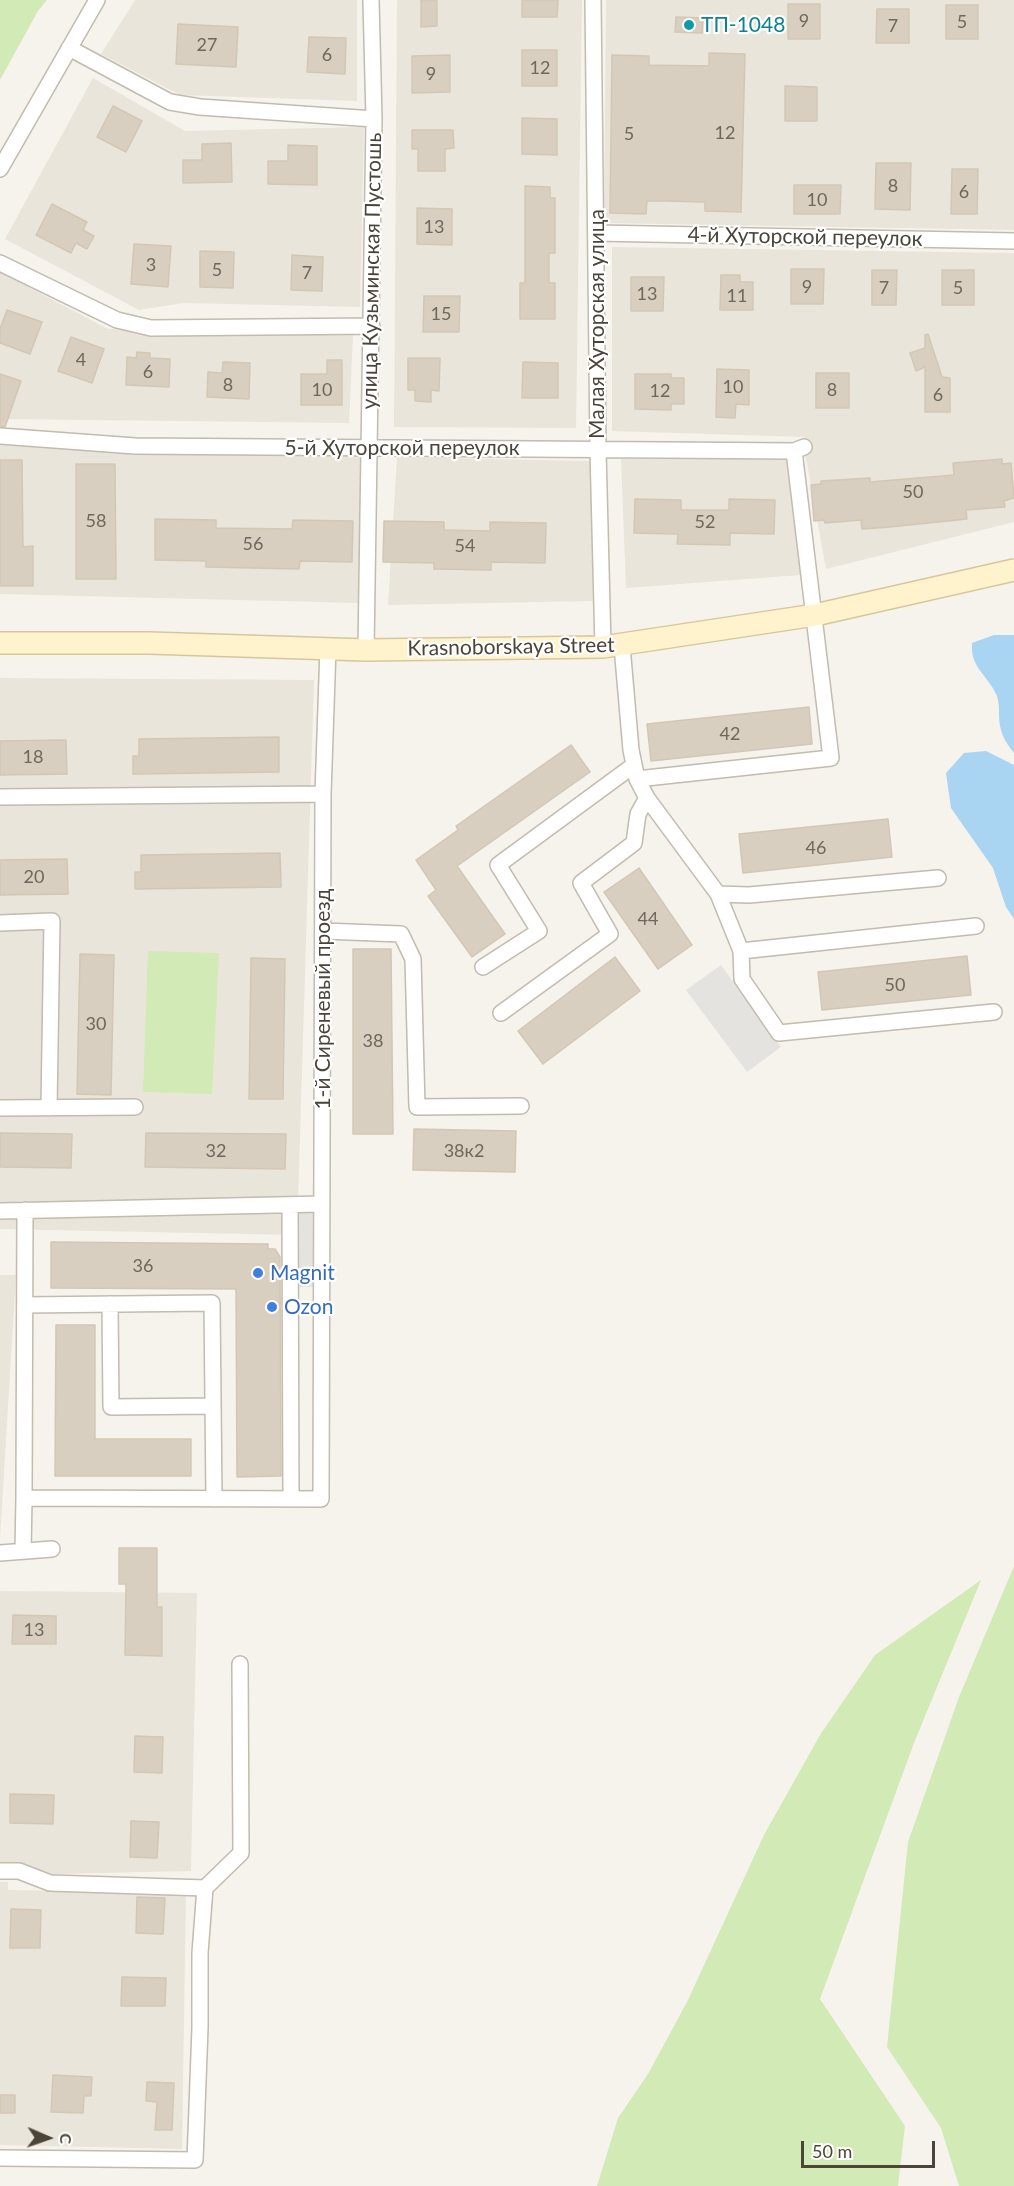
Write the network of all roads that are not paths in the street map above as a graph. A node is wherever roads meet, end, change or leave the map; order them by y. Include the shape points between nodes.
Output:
1 (97, 0) edge
2 (371, 0) edge
3 (593, 0) edge
4 (69, 48) junction
5 (374, 119) junction
6 (0, 169) edge
7 (596, 233) junction
8 (1014, 241) edge
9 (0, 263) edge
10 (372, 326) junction
11 (0, 436) edge
12 (370, 449) junction
13 (598, 450) junction
14 (1014, 570) edge
15 (815, 615) junction
16 (0, 644) edge
17 (612, 646) junction
18 (328, 648) junction
19 (366, 650) junction
20 (636, 772) junction
21 (322, 794) junction
22 (0, 797) edge
23 (647, 798) junction
24 (938, 878) dead end
25 (718, 894) junction
26 (0, 923) edge
27 (976, 926) dead end
28 (322, 932) junction
29 (741, 951) junction
30 (483, 967) dead end
31 (994, 1012) dead end
32 (501, 1013) dead end
33 (521, 1106) dead end
34 (135, 1107) dead end
35 (0, 1108) edge
36 (49, 1108) junction
37 (322, 1204) junction
38 (290, 1205) junction
39 (25, 1210) junction
40 (0, 1211) edge
41 (110, 1304) junction
42 (25, 1305) junction
43 (213, 1406) junction
44 (24, 1498) junction
45 (214, 1499) junction
46 (291, 1499) junction
47 (52, 1549) dead end
48 (23, 1551) junction
49 (0, 1553) edge
50 (240, 1664) dead end
51 (0, 1871) edge
52 (205, 1888) junction
53 (0, 2158) edge

1 - 4 street
2 - 5 street, улица Кузьминская Пустошь
3 - 7 street, Малая Хуторская улица
4 - 5 street via 170,102
4 - 6 street
5 - 10 street, улица Кузьминская Пустошь
7 - 8 street, 4-й Хуторской переулок
7 - 13 street, Малая Хуторская улица
9 - 10 street via 117,320 151,328
10 - 12 street, улица Кузьминская Пустошь
11 - 12 street, 5-й Хуторской переулок via 135,446
12 - 13 street, 5-й Хуторской переулок
12 - 19 street, улица Кузьминская Пустошь
13 - 15 street, 5-й Хуторской переулок via 799,449
13 - 17 street, Малая Хуторская улица
14 - 15 street, Krasnoborskaya Street
15 - 17 street, Krasnoborskaya Street
15 - 20 street via 831,759
16 - 18 street, Krasnoborskaya Street
17 - 19 street, Krasnoborskaya Street
17 - 20 street, Малая Хуторская улица
18 - 19 street, Krasnoborskaya Street
18 - 21 street, 1-й Сиреневый проезд
20 - 23 street, Малая Хуторская улица
20 - 30 street via 498,865 539,931
21 - 22 street
21 - 28 street, 1-й Сиреневый проезд
23 - 25 street, Малая Хуторская улица
23 - 32 street via 638,814 634,843 581,882 610,934
24 - 25 street via 749,895
25 - 29 street, Малая Хуторская улица
26 - 36 street via 52,921
27 - 29 street
28 - 33 street via 401,934 413,959 417,1107
28 - 37 street, 1-й Сиреневый проезд
29 - 31 street, Малая Хуторская улица via 742,979 779,1034
34 - 36 street
35 - 36 street
37 - 38 street
37 - 46 street, 1-й Сиреневый проезд via 321,1499
38 - 39 street
38 - 46 street
39 - 40 street
39 - 42 street
41 - 42 street
41 - 43 street via 212,1303
41 - 43 street via 111,1407
42 - 44 street
43 - 45 street
44 - 45 street
44 - 48 street
45 - 46 street
47 - 48 street
48 - 49 street
50 - 52 street via 241,1853
51 - 52 street via 19,1871 50,1883
52 - 53 street via 195,2160

